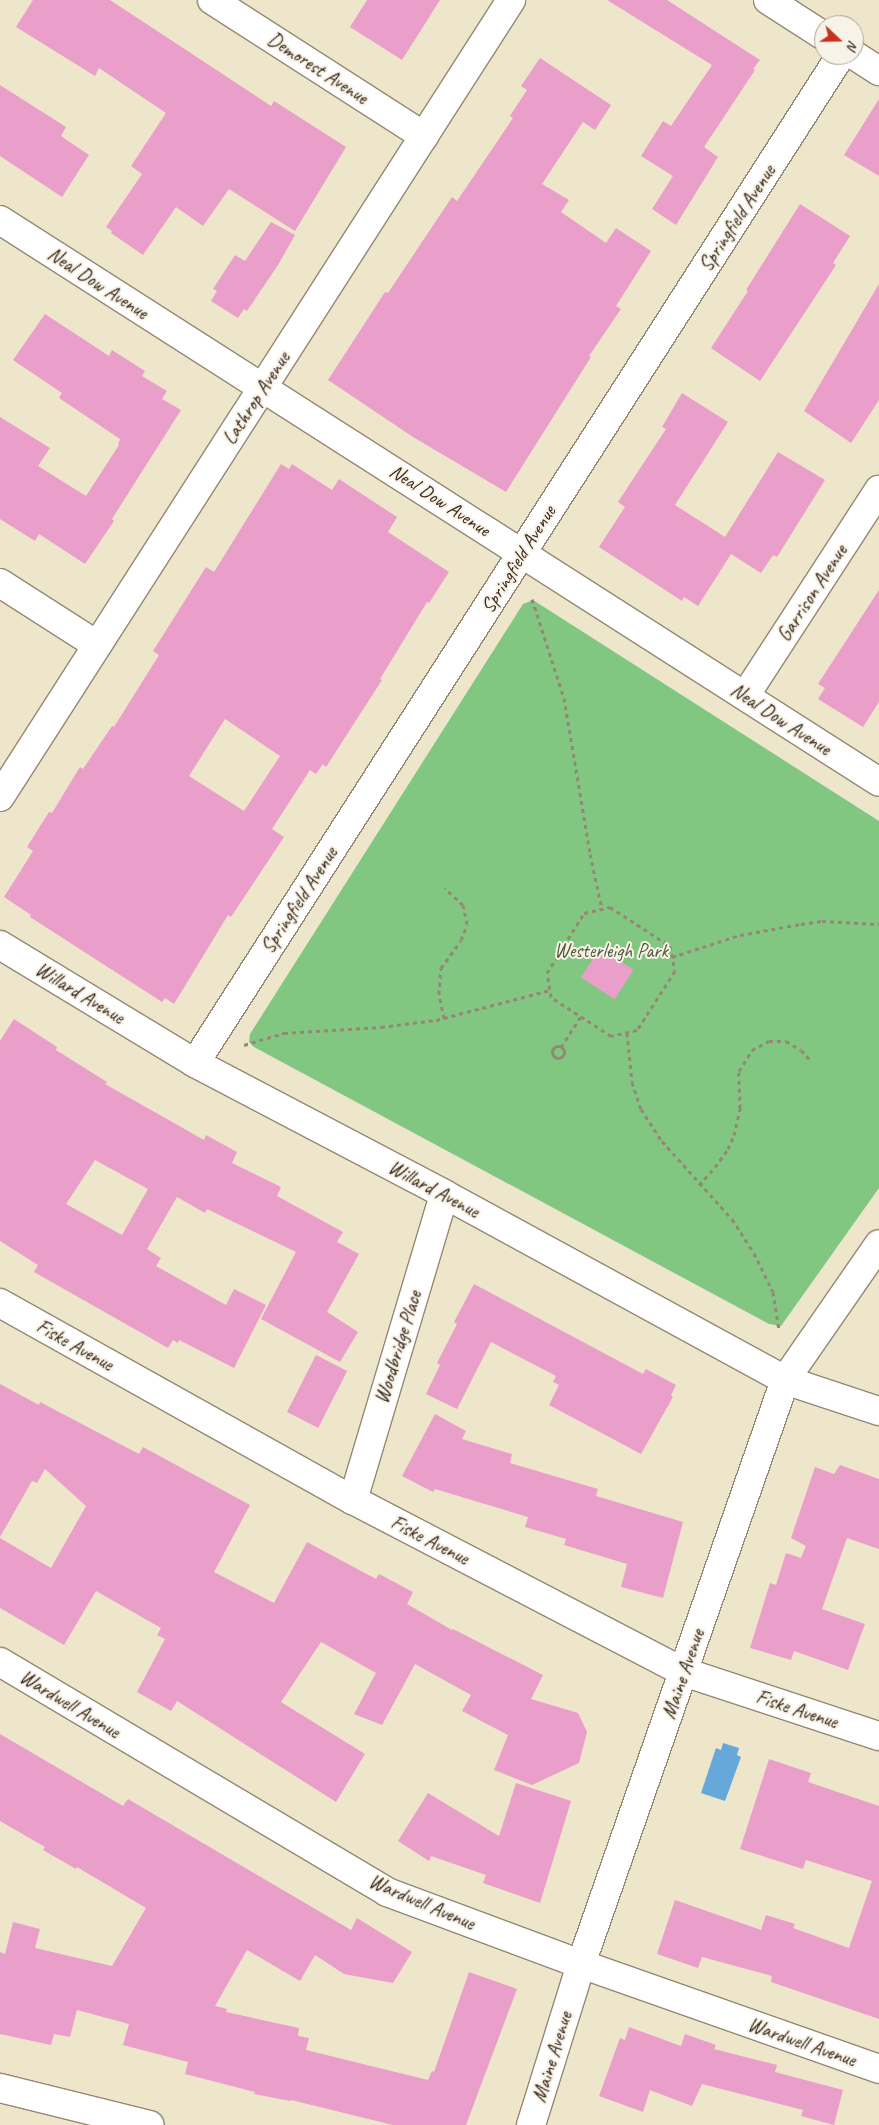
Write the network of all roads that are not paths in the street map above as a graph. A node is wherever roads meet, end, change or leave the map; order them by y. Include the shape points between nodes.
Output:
1 (212, 0) edge
2 (511, 0) edge
3 (768, 0) edge
4 (814, 30) edge
5 (864, 61) edge
6 (836, 65) edge
7 (879, 71) edge
8 (424, 136) junction
9 (0, 220) edge
10 (263, 388) junction
11 (879, 490) edge
12 (521, 552) junction
13 (0, 583) edge
14 (97, 645) junction
15 (745, 696) junction
16 (879, 782) edge
17 (0, 797) edge
18 (0, 945) edge
19 (195, 1063) junction
20 (444, 1194) junction
21 (879, 1244) edge
22 (0, 1303) edge
23 (785, 1380) junction
24 (879, 1411) edge
25 (353, 1500) junction
26 (0, 1662) edge
27 (684, 1672) junction
28 (879, 1736) edge
29 (581, 1964) junction
30 (879, 2069) edge
31 (0, 2088) edge
32 (150, 2125) edge
33 (531, 2125) edge

1 - 8 street, Demorest Avenue
2 - 8 street, Lathrop Avenue
3 - 4 street
5 - 7 street
6 - 12 street, Springfield Avenue
8 - 10 street, Lathrop Avenue
9 - 10 street, Neal Dow Avenue
10 - 12 street, Neal Dow Avenue
10 - 14 street, Lathrop Avenue
11 - 15 street, Garrison Avenue
12 - 15 street, Neal Dow Avenue
12 - 19 street, Springfield Avenue
13 - 14 street
14 - 17 street, Lathrop Avenue
15 - 16 street, Neal Dow Avenue
18 - 19 street, Willard Avenue
19 - 20 street, Willard Avenue
20 - 23 street, Willard Avenue
20 - 25 street, Woodbridge Place
21 - 23 street, Maine Avenue
22 - 25 street, Fiske Avenue
23 - 24 street, Willard Avenue
23 - 27 street, Maine Avenue
25 - 27 street, Fiske Avenue
26 - 29 street, Wardwell Avenue via 387,1892
27 - 28 street, Fiske Avenue
27 - 29 street, Maine Avenue
29 - 30 street, Wardwell Avenue
29 - 33 street, Maine Avenue
31 - 32 street

